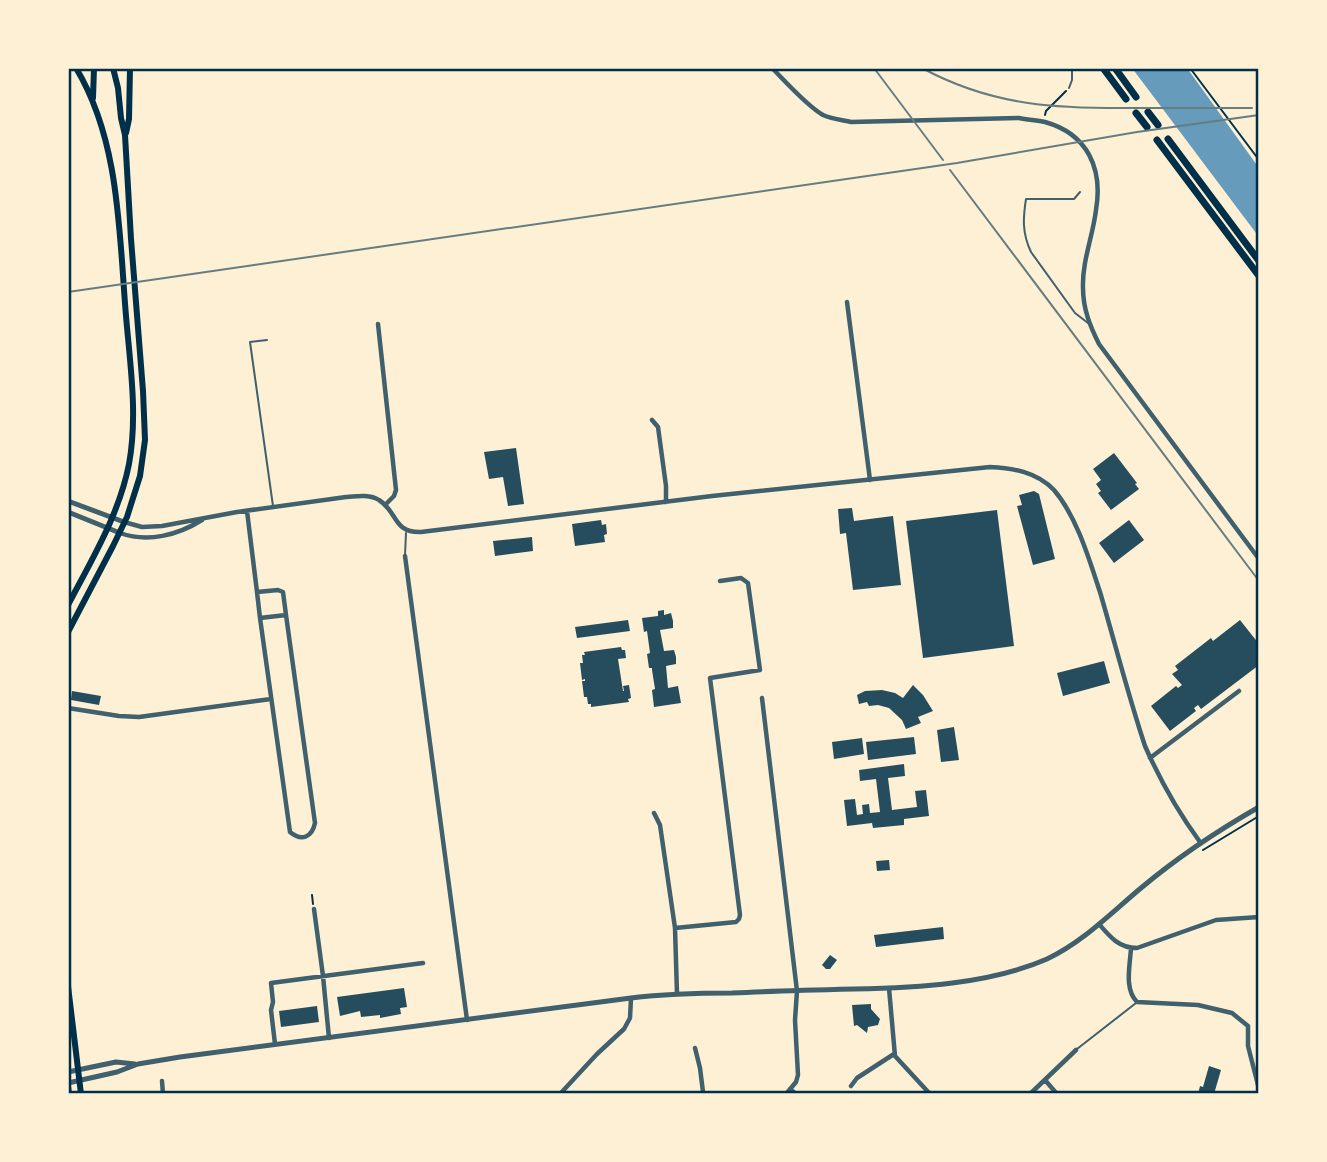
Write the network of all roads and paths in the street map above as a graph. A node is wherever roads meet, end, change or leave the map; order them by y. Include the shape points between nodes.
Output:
1 (76, 68) edge
2 (93, 68) edge
3 (113, 68) edge
4 (130, 68) edge
5 (772, 68) edge
6 (1072, 68) edge
7 (1103, 68) edge
8 (1115, 68) edge
9 (1190, 68) edge
10 (1069, 88) joint
11 (1136, 97) dead end
12 (1126, 99) dead end
13 (95, 108) junction
14 (1148, 112) dead end
15 (1136, 113) dead end
16 (1044, 122) junction
17 (1158, 125) dead end
18 (1147, 127) dead end
19 (125, 135) junction
20 (1168, 139) dead end
21 (1157, 140) dead end
22 (1259, 160) edge
23 (1080, 192) dead end
24 (1259, 261) edge
25 (1259, 276) edge
26 (848, 302) dead end
27 (378, 324) dead end
28 (1089, 324) junction
29 (267, 340) dead end
30 (652, 419) dead end
31 (870, 480) junction
32 (68, 501) edge
33 (666, 502) junction
34 (385, 505) junction
35 (273, 507) junction
36 (247, 511) junction
37 (68, 512) edge
38 (206, 517) junction
39 (112, 518) junction
40 (124, 522) junction
41 (108, 528) junction
42 (407, 531) junction
43 (120, 533) junction
44 (405, 556) joint
45 (1259, 559) edge
46 (720, 581) dead end
47 (257, 592) junction
48 (68, 604) edge
49 (286, 615) junction
50 (260, 618) junction
51 (68, 632) edge
52 (1239, 691) dead end
53 (762, 698) dead end
54 (271, 699) junction
55 (68, 708) edge
56 (1150, 758) junction
57 (1259, 807) edge
58 (654, 813) dead end
59 (1259, 816) edge
60 (1200, 842) junction
61 (1188, 851) junction
62 (312, 895) dead end
63 (314, 909) joint
64 (1259, 917) edge
65 (1098, 924) junction
66 (675, 928) junction
67 (1131, 948) junction
68 (423, 963) dead end
69 (323, 975) junction
70 (68, 986) edge
71 (889, 988) junction
72 (797, 991) junction
73 (677, 994) junction
74 (631, 998) junction
75 (1137, 1002) junction
76 (467, 1020) junction
77 (329, 1038) junction
78 (275, 1044) junction
79 (695, 1048) dead end
80 (1076, 1049) joint
81 (894, 1054) junction
82 (138, 1064) junction
83 (79, 1069) junction
84 (68, 1072) edge
85 (1045, 1080) junction
86 (80, 1081) junction
87 (162, 1081) dead end
88 (68, 1085) edge
89 (851, 1086) dead end
90 (1259, 1089) edge
91 (788, 1091) edge
92 (69, 1094) edge
93 (81, 1094) edge
94 (163, 1094) edge
95 (560, 1094) edge
96 (705, 1094) edge
97 (796, 1094) edge
98 (930, 1094) edge
99 (1030, 1094) edge
100 (1057, 1094) edge

1 - 13 main road
2 - 13 main road
3 - 19 main road
4 - 19 main road
5 - 16 street via 822,114 851,122 1019,118
6 - 10 lane
7 - 12 highway
8 - 11 highway
9 - 22 path
10 - 16 path via 1046,111
13 - 39 main road via 112,172 132,387 132,438
14 - 17 highway
15 - 18 highway
16 - 28 street via 1079,141 1095,168 1096,210 1083,273
19 - 40 main road via 145,440
20 - 24 highway
21 - 25 highway
23 - 28 lane via 1074,199 1027,199 1023,220 1031,251 1075,313
26 - 31 street
27 - 34 street via 396,490
28 - 45 street via 1099,344
29 - 35 lane via 250,342
30 - 33 street via 658,427
31 - 33 street
31 - 56 street via 1004,467 1036,477 1054,491 1087,554
32 - 39 street
33 - 42 street
34 - 35 street via 372,497 355,496
34 - 42 street
35 - 36 street
36 - 38 street
36 - 47 street
37 - 41 street
38 - 40 street via 152,527
38 - 43 street via 164,536
39 - 40 street
39 - 41 main road
40 - 43 main road
41 - 43 street
41 - 48 main road
42 - 44 lane
43 - 51 main road
44 - 76 street
46 - 66 street via 741,578 748,583 760,670 710,678 740,919
47 - 49 street via 284,592
47 - 50 street
49 - 50 street
49 - 54 street via 315,823 304,838 290,832
50 - 54 street
52 - 56 street
53 - 72 street
54 - 55 street via 139,717
56 - 60 street
57 - 60 street
58 - 66 street via 660,825
59 - 61 path via 1206,849
60 - 61 street
61 - 65 street
62 - 63 path
63 - 69 street
64 - 67 street via 1216,920
65 - 67 street via 1117,943
65 - 71 street via 1058,953 1020,968 945,984
66 - 73 street
67 - 75 street via 1130,996
68 - 69 street
69 - 77 street
69 - 78 street via 271,983
70 - 83 main road
71 - 72 street
71 - 81 street
72 - 73 street
72 - 91 street via 798,1075
73 - 74 street
74 - 76 street
74 - 95 street via 631,1018 624,1029
75 - 80 lane
75 - 90 street via 1198,1005 1232,1013 1248,1026 1249,1054
76 - 77 street
77 - 78 street
78 - 82 street
79 - 96 street
80 - 85 street
81 - 89 street
81 - 98 street
82 - 83 street via 116,1062
82 - 86 street
83 - 84 street
83 - 86 main road
85 - 99 street
85 - 100 street
86 - 88 street
86 - 93 main road
87 - 94 street
88 - 92 main road
91 - 97 street

